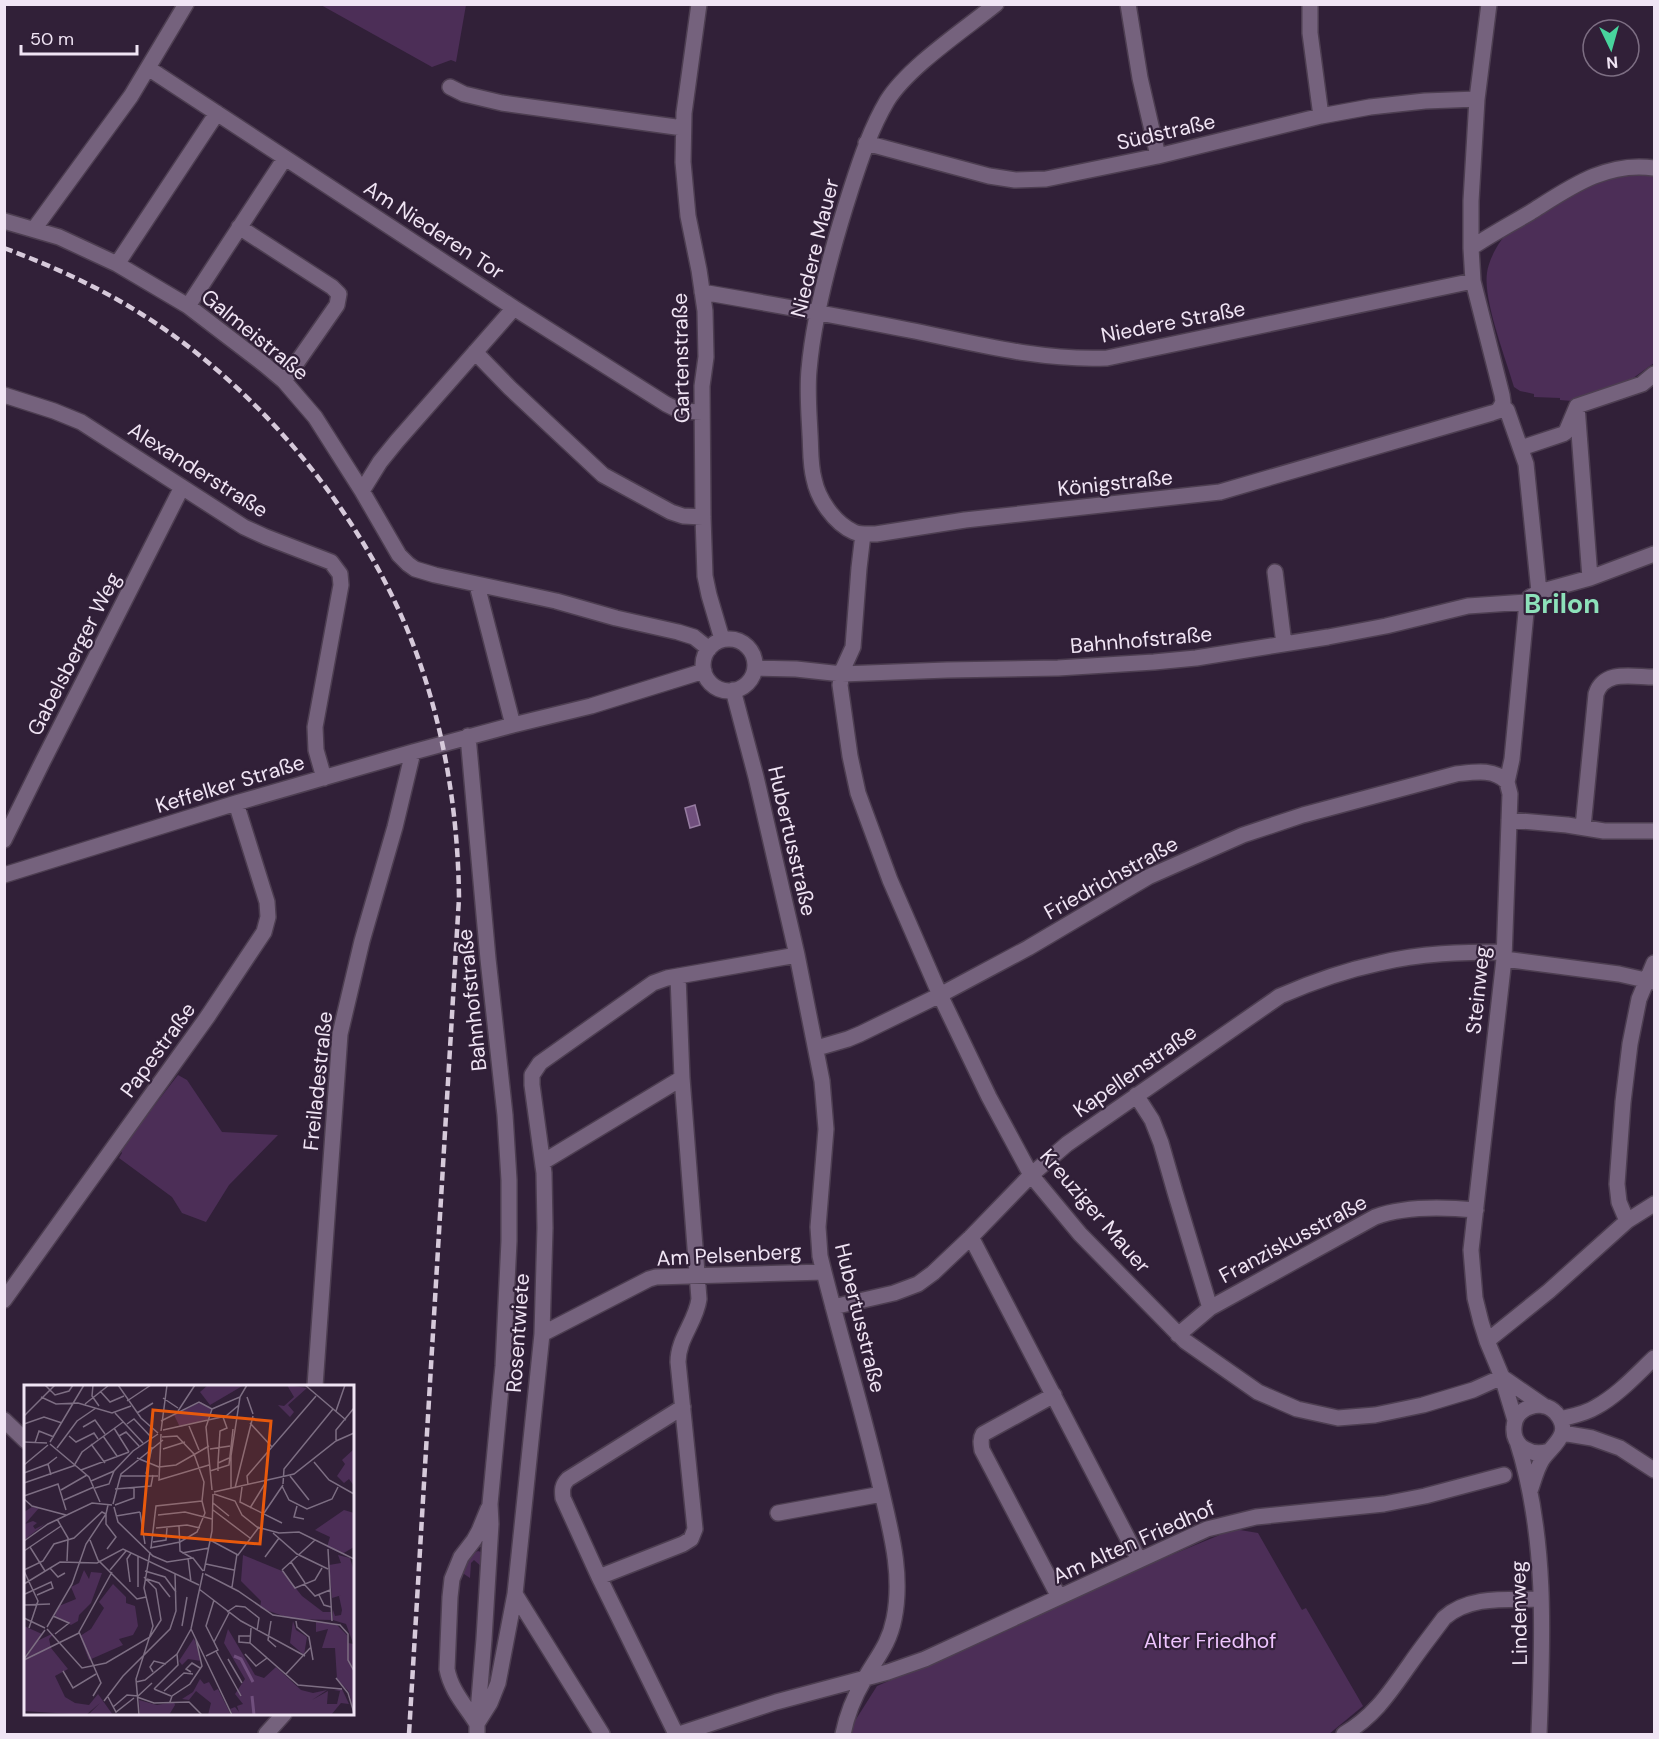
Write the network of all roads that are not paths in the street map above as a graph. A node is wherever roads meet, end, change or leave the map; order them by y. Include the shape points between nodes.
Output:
1 (186, 4) edge
2 (699, 4) edge
3 (996, 4) edge
4 (1128, 4) edge
5 (1310, 4) edge
6 (1489, 4) edge
7 (148, 68) junction
8 (450, 87) dead end
9 (1477, 99) junction
10 (217, 113) junction
11 (1321, 116) junction
12 (683, 128) junction
13 (867, 143) junction
14 (1158, 156) junction
15 (285, 159) junction
16 (1654, 168) edge
17 (4, 221) edge
18 (239, 227) junction
19 (34, 229) junction
20 (1471, 249) junction
21 (117, 264) junction
22 (1473, 281) junction
23 (702, 292) junction
24 (188, 306) junction
25 (514, 308) junction
26 (819, 311) junction
27 (475, 352) junction
28 (1654, 374) edge
29 (284, 381) junction
30 (6, 398) edge
31 (1577, 405) junction
32 (1501, 406) junction
33 (702, 412) junction
34 (1521, 448) junction
35 (182, 487) junction
36 (362, 491) junction
37 (703, 517) junction
38 (864, 534) junction
39 (1654, 554) edge
40 (1275, 572) dead end
41 (1590, 578) junction
42 (477, 585) junction
43 (1539, 592) junction
44 (1527, 602) junction
45 (722, 639) junction
46 (1284, 644) junction
47 (708, 649) junction
48 (755, 668) junction
49 (704, 671) junction
50 (842, 674) junction
51 (1654, 677) edge
52 (733, 690) junction
53 (513, 725) junction
54 (468, 736) junction
55 (413, 752) junction
56 (324, 778) junction
57 (1507, 782) junction
58 (236, 803) junction
59 (1509, 820) junction
60 (1583, 827) junction
61 (1654, 831) edge
62 (4, 840) edge
63 (4, 875) edge
64 (797, 955) junction
65 (1504, 956) junction
66 (1654, 963) edge
67 (678, 976) junction
68 (1651, 981) edge
69 (940, 995) junction
70 (817, 1048) junction
71 (682, 1078) junction
72 (1136, 1095) junction
73 (543, 1162) junction
74 (1031, 1175) junction
75 (1654, 1204) edge
76 (1476, 1210) junction
77 (1627, 1221) junction
78 (970, 1239) junction
79 (824, 1272) junction
80 (698, 1275) junction
81 (4, 1300) edge
82 (833, 1307) junction
83 (1210, 1308) junction
84 (542, 1334) junction
85 (1178, 1335) junction
86 (1487, 1341) junction
87 (1654, 1358) edge
88 (1502, 1377) junction
89 (315, 1385) edge
90 (1054, 1395) junction
91 (1544, 1406) junction
92 (683, 1407) junction
93 (4, 1420) edge
94 (1515, 1420) junction
95 (1561, 1426) junction
96 (24, 1439) edge
97 (1516, 1441) junction
98 (1548, 1451) junction
99 (1654, 1470) edge
100 (1503, 1475) dead end
101 (1530, 1491) junction
102 (882, 1494) junction
103 (491, 1510) junction
104 (777, 1513) dead end
105 (1139, 1560) junction
106 (599, 1577) junction
107 (515, 1594) junction
108 (1059, 1597) junction
109 (1541, 1599) junction
110 (865, 1677) junction
111 (283, 1715) edge
112 (284, 1715) edge
113 (477, 1723) edge
114 (266, 1734) edge
115 (278, 1734) edge
116 (602, 1734) edge
117 (678, 1734) edge
118 (843, 1734) edge
119 (1344, 1734) edge
120 (1539, 1734) edge

1 - 7 street
2 - 12 street, Gartenstraße
3 - 13 street, Niedere Mauer via 923,62 894,91
4 - 14 street
5 - 11 street
6 - 9 street
7 - 10 street, Am Niederen Tor
7 - 19 street via 132,96
8 - 12 street via 502,103
9 - 11 street, Südstraße via 1414,102
9 - 20 street
10 - 15 street, Am Niederen Tor
10 - 21 street
11 - 14 street, Südstraße
12 - 23 street, Gartenstraße via 686,206
13 - 14 street, Südstraße via 969,172 1015,180 1062,177
13 - 26 street, Niedere Mauer via 840,223
15 - 18 street
15 - 25 street, Am Niederen Tor
16 - 20 street via 1620,168 1590,177
17 - 19 street, Galmeistraße
18 - 24 street
18 - 29 street via 339,294 337,305
19 - 21 street, Galmeistraße
20 - 22 street
21 - 24 street, Galmeistraße
22 - 26 street, Niedere Straße via 1106,358 1021,353
22 - 32 street via 1502,395
23 - 26 street, Niedere Straße
23 - 33 street, Gartenstraße via 706,357
24 - 29 street, Galmeistraße
25 - 27 street
25 - 33 street, Am Niederen Tor via 674,408
26 - 38 street, Niedere Mauer via 808,381 813,477 834,517 848,529
27 - 36 street via 392,446
27 - 37 street via 603,475 679,515
28 - 31 street via 1642,384
29 - 36 street, Galmeistraße via 315,417
30 - 35 street, Alexanderstraße via 81,422
31 - 34 street via 1566,432
31 - 41 street
32 - 34 street via 1507,410
32 - 38 street, Königstraße via 1492,413 1220,492
33 - 37 street, Gartenstraße
34 - 43 street
35 - 56 street, Alexanderstraße via 250,530 331,562 340,574 340,594 314,734
35 - 62 street, Gabelsberger Weg
36 - 42 street, Galmeistraße via 390,542 408,564
37 - 45 street, Gartenstraße via 706,586
38 - 50 street via 853,647
39 - 41 street
40 - 46 street
41 - 43 street
42 - 47 street, Galmeistraße via 689,635
42 - 53 street
43 - 44 street
44 - 46 street, Bahnhofstraße via 1468,606 1386,626
44 - 57 street, Steinweg
45 - 47 street
45 - 48 street via 744,643 752,651
46 - 50 street, Bahnhofstraße via 1143,663
47 - 49 street
48 - 50 street, Bahnhofstraße
48 - 52 street via 748,683
49 - 52 street via 713,685
49 - 53 street
50 - 69 street, Kreuziger Mauer via 841,696 858,794
51 - 60 street via 1615,676 1598,687
52 - 64 street, Hubertusstraße
53 - 54 street
54 - 55 street, Keffelker Straße
54 - 103 street, Bahnhofstraße via 509,1180 503,1366
55 - 56 street, Keffelker Straße
55 - 89 street, Freiladestraße via 340,1034
56 - 58 street, Keffelker Straße
57 - 59 street, Steinweg
57 - 69 street, Friedrichstraße via 1492,772 1456,774 1243,835 1148,877
58 - 63 street, Keffelker Straße
58 - 81 street, Papestraße via 267,902 264,932
59 - 60 street
59 - 65 street, Steinweg
60 - 61 street
64 - 67 street
64 - 70 street, Hubertusstraße
65 - 68 street, Kapellenstraße
65 - 72 street, Kapellenstraße via 1456,953 1382,962 1290,991
65 - 76 street, Steinweg
66 - 68 street
67 - 71 street
67 - 73 street, Rosentwiete via 646,987 540,1064 532,1075
68 - 77 street via 1636,1009 1623,1102 1617,1185
69 - 70 street, Friedrichstraße via 854,1037
69 - 74 street, Kreuziger Mauer
70 - 79 street, Hubertusstraße via 826,1129 818,1227
71 - 73 street
71 - 80 street
72 - 74 street, Kapellenstraße
72 - 83 street via 1159,1135
73 - 84 street, Rosentwiete
74 - 78 street, Kapellenstraße
74 - 85 street, Kreuziger Mauer via 1080,1233
75 - 77 street
76 - 83 street, Franziskusstraße via 1384,1213
76 - 86 street, Steinweg via 1472,1272
77 - 86 street
78 - 82 street, Kapellenstraße via 918,1284
78 - 90 street
79 - 80 street, Am Pelsenberg
79 - 82 street, Hubertusstraße
80 - 84 street, Am Pelsenberg via 650,1279
80 - 92 street via 698,1306 678,1355
82 - 102 street, Hubertusstraße
83 - 85 street, Franziskusstraße
84 - 107 street, Rosentwiete
85 - 88 street, Kreuziger Mauer via 1258,1392 1297,1409 1338,1418 1396,1412 1473,1390
86 - 88 street, Steinweg
87 - 95 street via 1596,1408
88 - 91 street
88 - 94 street, Steinweg
90 - 105 street
90 - 108 street via 983,1434 981,1444
91 - 94 street via 1530,1406
91 - 95 street via 1551,1409
92 - 106 street via 695,1529 691,1539
92 - 106 street via 568,1479 562,1487 563,1498
93 - 96 street
94 - 97 street
95 - 98 street via 1557,1443
95 - 99 street via 1620,1448
97 - 98 street via 1530,1452
97 - 101 street, Lindenweg
98 - 101 street
100 - 105 street, Am Alten Friedhof via 1384,1504 1256,1516 1207,1529
101 - 109 street, Lindenweg
102 - 104 street
102 - 110 street, Hubertusstraße via 894,1547 897,1594 886,1643
103 - 113 street, Bahnhofstraße
103 - 113 street, Bahnhofstraße via 461,1557 450,1597 447,1669 453,1688
105 - 108 street, Am Alten Friedhof
106 - 117 street
107 - 113 street, Rosentwiete via 498,1683
107 - 116 street
108 - 110 street, Am Alten Friedhof via 925,1659
109 - 119 street via 1483,1600 1455,1610 1444,1618 1385,1700
109 - 120 street, Lindenweg
110 - 117 street, Am Alten Friedhof
110 - 118 street, Hubertusstraße
111 - 114 street
112 - 115 street

